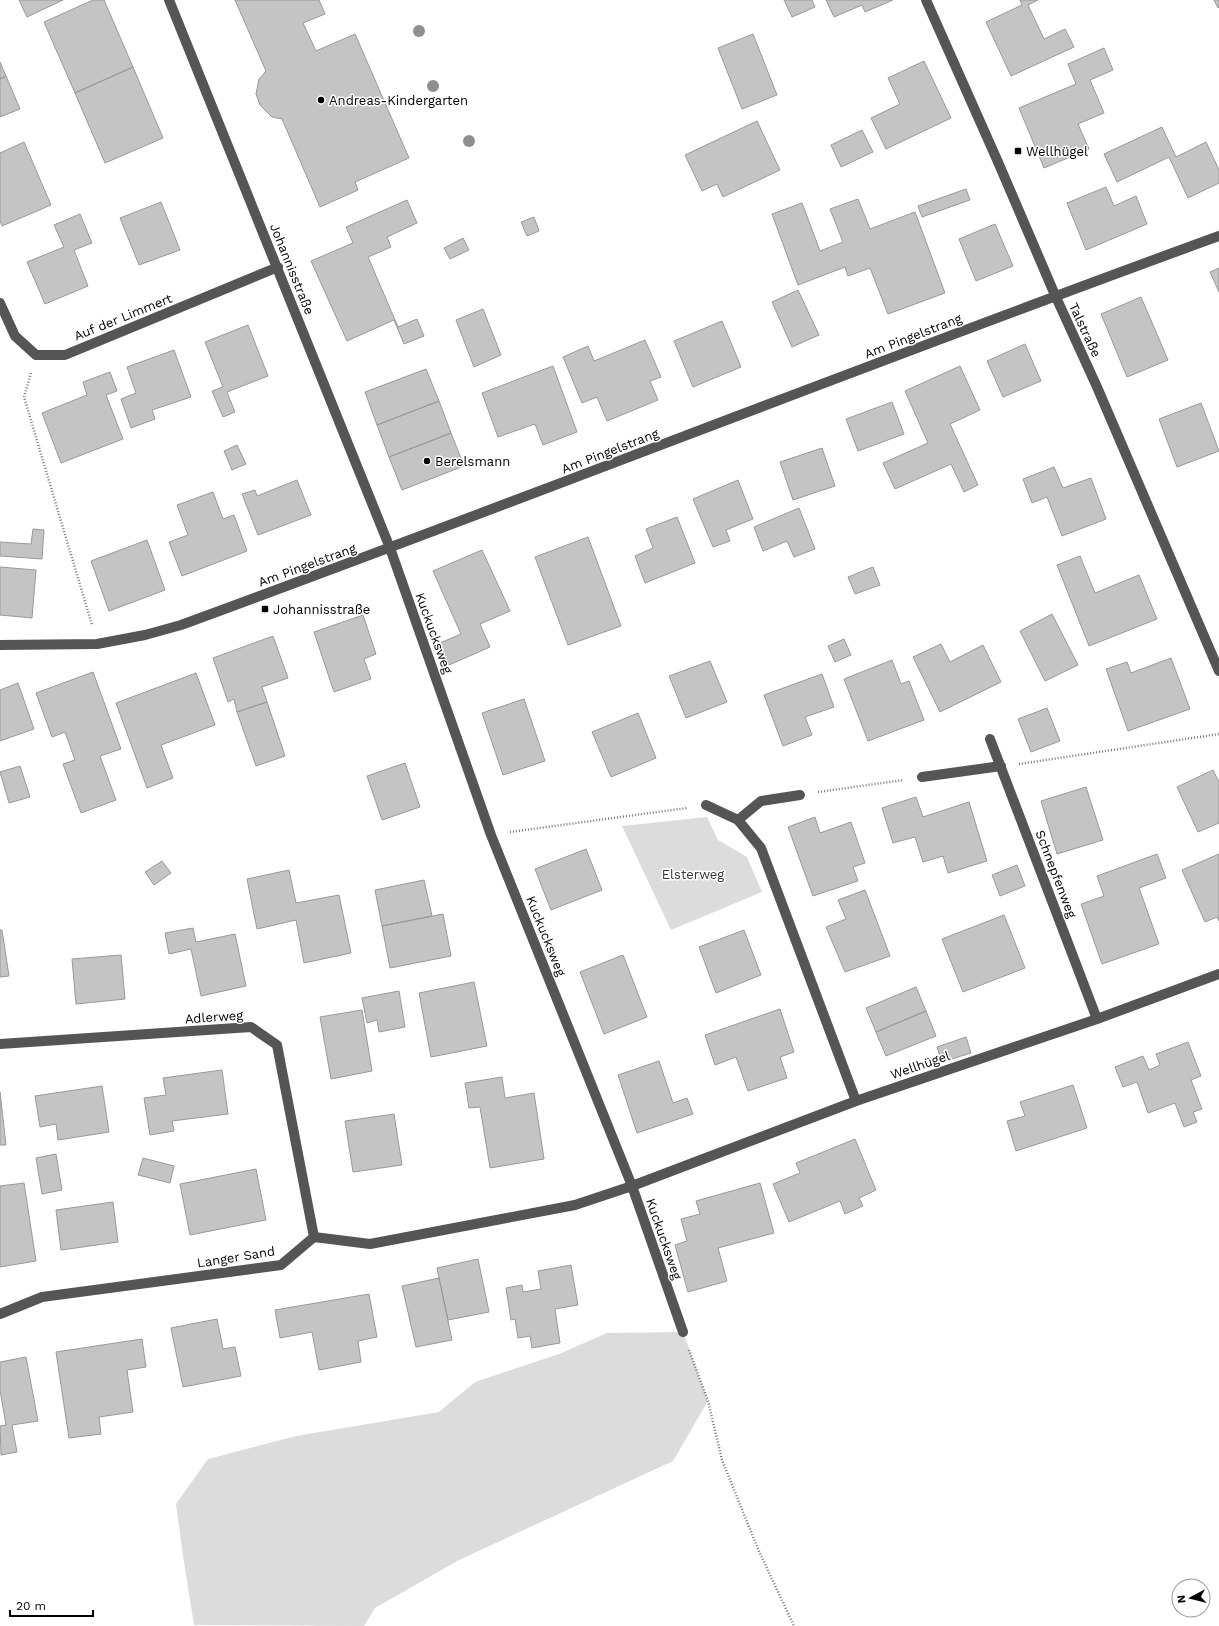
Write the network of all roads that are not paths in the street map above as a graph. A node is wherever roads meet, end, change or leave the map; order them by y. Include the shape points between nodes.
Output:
1 (168, 0) edge
2 (926, 0) edge
3 (1219, 236) edge
4 (278, 267) junction
5 (1055, 295) junction
6 (0, 303) edge
7 (390, 548) junction
8 (0, 645) edge
9 (1219, 671) edge
10 (990, 739) dead end
11 (1000, 766) junction
12 (922, 777) road end
13 (800, 795) road end
14 (706, 805) road end
15 (738, 820) junction
16 (1219, 974) edge
17 (1097, 1019) junction
18 (0, 1044) edge
19 (856, 1101) junction
20 (632, 1186) junction
21 (314, 1237) junction
22 (0, 1314) edge
23 (683, 1332) road end

1 - 4 street, Johannisstraße
2 - 5 street, Talstraße
3 - 5 street, Am Pingelstrang
4 - 6 street, Auf der Limmert via 65,355 36,355 15,336
4 - 7 street, Johannisstraße
5 - 7 street, Am Pingelstrang
5 - 9 street, Talstraße
7 - 8 street, Am Pingelstrang via 181,625 145,635 98,644
7 - 20 street, Kuckucksweg via 492,835
10 - 11 street, Schnepfenweg
11 - 12 street
11 - 17 street, Schnepfenweg
13 - 15 street via 761,801
14 - 15 street
15 - 19 street via 761,848
16 - 17 street, Wellhügel
17 - 19 street, Wellhügel
18 - 21 street, Adlerweg via 251,1027 277,1045
19 - 20 street, Wellhügel
20 - 21 street via 575,1205 370,1244
20 - 23 street, Kuckucksweg
21 - 22 street, Langer Sand via 281,1265 42,1297

